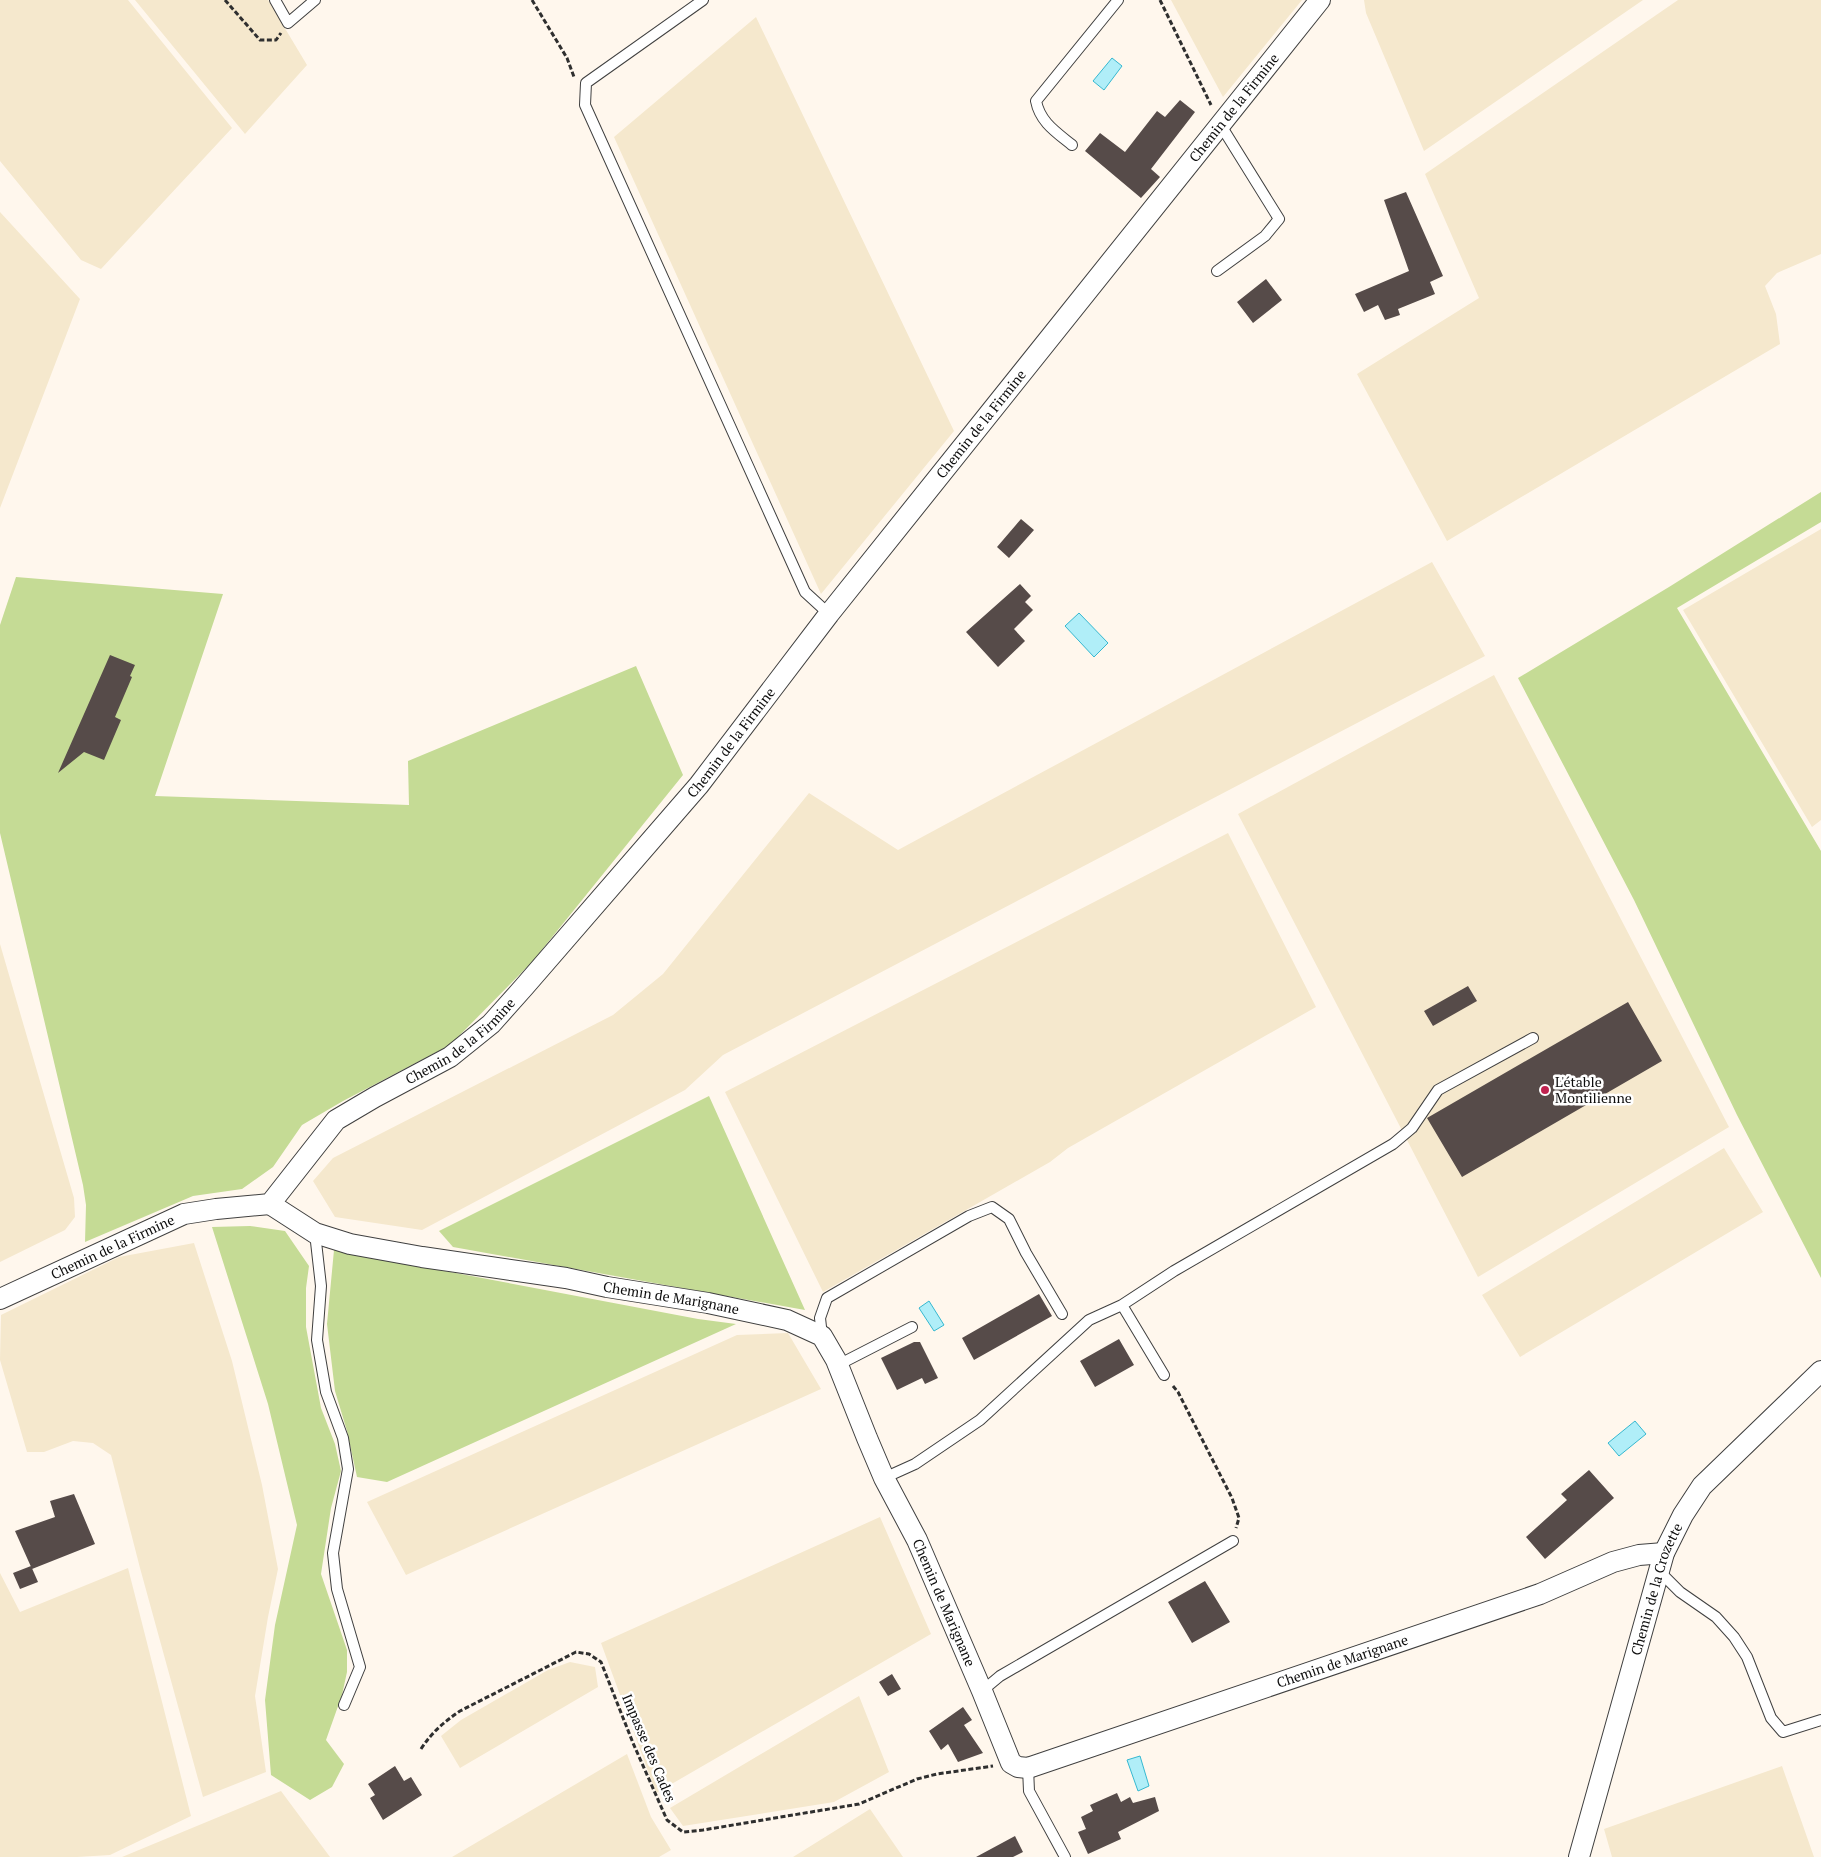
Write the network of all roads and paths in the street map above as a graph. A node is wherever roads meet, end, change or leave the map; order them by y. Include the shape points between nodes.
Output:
1 (225, 0) edge
2 (275, 0) edge
3 (315, 0) edge
4 (532, 0) edge
5 (703, 0) edge
6 (1118, 0) edge
7 (1160, 0) edge
8 (1320, 0) edge
9 (288, 23) junction
10 (585, 105) junction
11 (1220, 124) junction
12 (1072, 145) dead end
13 (1217, 271) dead end
14 (829, 614) junction
15 (1533, 1038) dead end
16 (270, 1204) junction
17 (315, 1233) junction
18 (0, 1300) edge
19 (1122, 1305) junction
20 (1062, 1314) dead end
21 (912, 1327) dead end
22 (822, 1336) junction
23 (838, 1365) junction
24 (1821, 1371) edge
25 (1164, 1375) joint
26 (884, 1478) junction
27 (1233, 1541) joint
28 (1662, 1562) junction
29 (982, 1691) junction
30 (344, 1704) dead end
31 (1821, 1720) edge
32 (421, 1748) dead end
33 (1020, 1766) junction
34 (1064, 1857) edge
35 (1579, 1857) edge

1 - 9 path via 260,40 276,40
2 - 9 lane
3 - 9 lane
4 - 10 path via 567,58
5 - 10 lane via 586,84
6 - 12 lane via 1036,101 1044,121
7 - 11 path
8 - 11 street, Chemin de la Firmine
10 - 14 lane via 805,592
11 - 13 lane via 1279,219 1264,236
11 - 14 street, Chemin de la Firmine
14 - 16 street, Chemin de la Firmine via 699,785 491,1024 450,1057 336,1120
15 - 19 lane via 1438,1090 1412,1128 1393,1144 1174,1271
16 - 17 street, Chemin de Marignane
16 - 18 street, Chemin de la Firmine via 184,1214
17 - 22 street, Chemin de Marignane via 350,1244 422,1257 708,1302 787,1320
17 - 30 lane via 321,1286 316,1340 326,1392 343,1438 348,1469 333,1553 337,1589 360,1667
19 - 25 lane
19 - 26 lane via 1090,1320 980,1420 916,1464
20 - 22 lane via 1009,1219 992,1207 969,1216 828,1298 820,1318
21 - 23 lane
22 - 23 street, Chemin de Marignane
23 - 26 street, Chemin de Marignane
24 - 28 street, Chemin de la Crozette via 1702,1486 1683,1515
25 - 27 path via 1178,1392 1232,1498 1239,1518
26 - 29 street, Chemin de Marignane via 917,1540
27 - 29 lane via 1000,1676
28 - 31 lane via 1680,1592 1716,1617 1734,1637 1747,1657 1771,1718 1783,1732
28 - 33 street, Chemin de Marignane via 1639,1555 1613,1562 1540,1594
28 - 35 street, Chemin de la Crozette
29 - 33 street, Chemin de Marignane
32 - 33 path, Impasse des Cades via 444,1722 460,1711 576,1652 590,1654 601,1662 667,1820 683,1832 859,1804 937,1774
33 - 34 lane via 1029,1791

